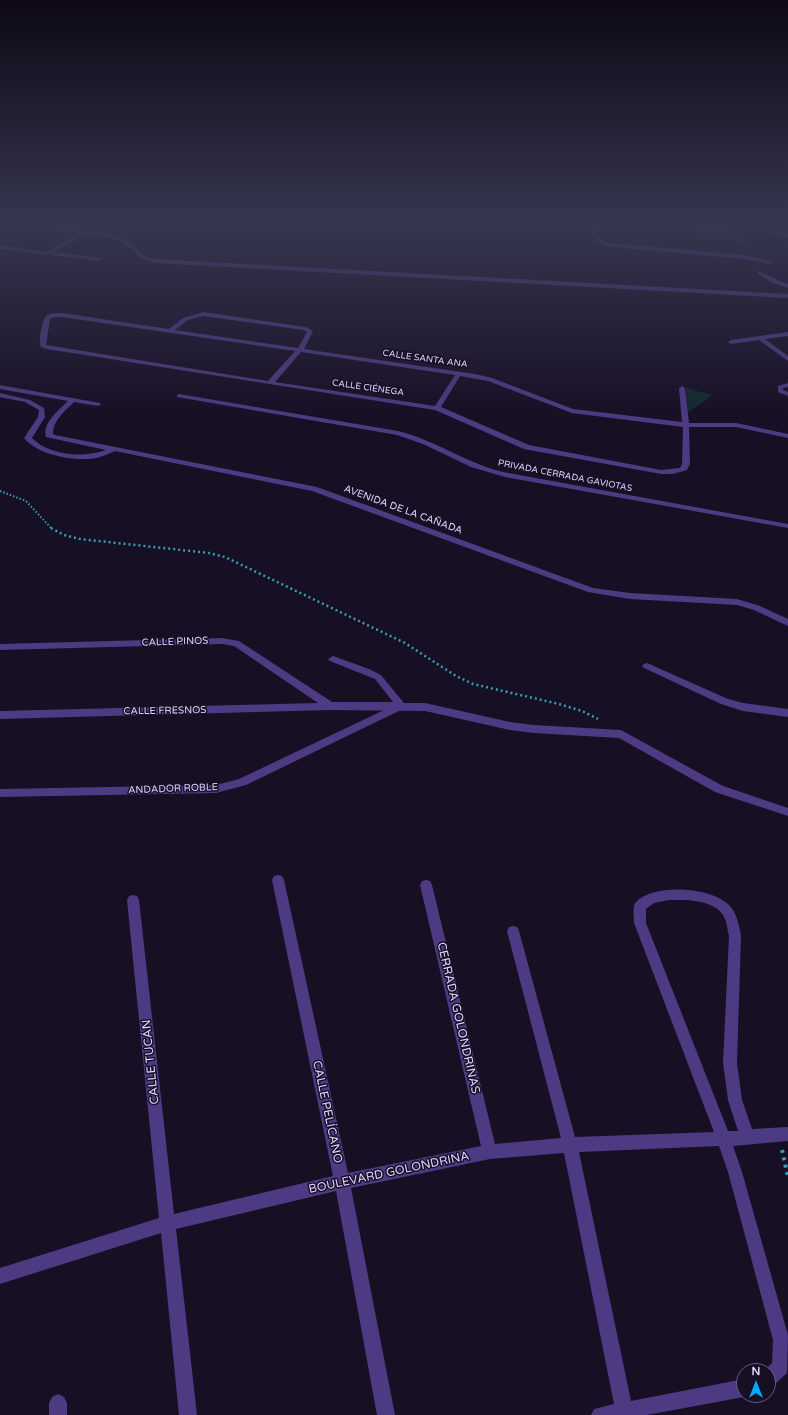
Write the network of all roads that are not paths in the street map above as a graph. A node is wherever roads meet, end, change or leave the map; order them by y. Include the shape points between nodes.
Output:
1 (680, 290) edge
2 (788, 296) edge
3 (170, 330) junction
4 (788, 334) edge
5 (760, 338) junction
6 (731, 342) dead end
7 (43, 346) joint
8 (299, 350) junction
9 (788, 360) edge
10 (459, 373) junction
11 (270, 383) junction
12 (788, 385) edge
13 (0, 387) edge
14 (682, 388) dead end
15 (788, 394) edge
16 (0, 395) edge
17 (179, 396) dead end
18 (72, 400) junction
19 (98, 404) dead end
20 (437, 408) junction
21 (40, 422) junction
22 (52, 422) junction
23 (686, 425) junction
24 (788, 436) edge
25 (112, 450) junction
26 (788, 526) edge
27 (788, 623) edge
28 (0, 647) edge
29 (334, 659) dead end
30 (646, 666) dead end
31 (330, 706) junction
32 (400, 706) junction
33 (788, 713) edge
34 (0, 715) edge
35 (0, 793) edge
36 (788, 812) edge
37 (278, 880) dead end
38 (426, 885) dead end
39 (133, 900) dead end
40 (513, 931) dead end
41 (783, 1135) edge
42 (747, 1137) junction
43 (723, 1139) junction
44 (570, 1145) junction
45 (490, 1152) junction
46 (342, 1182) junction
47 (168, 1223) junction
48 (0, 1276) edge
49 (776, 1372) edge
50 (736, 1390) edge
51 (624, 1411) junction
52 (188, 1415) edge
53 (386, 1415) edge
54 (600, 1415) edge

1 - 2 street
3 - 7 street, CALLE SANTA ANA via 55,315 47,319
3 - 8 street, CALLE SANTA ANA
3 - 8 street via 186,318 203,314 304,328 310,331 310,335
4 - 5 street
5 - 6 street
5 - 9 street
7 - 11 street, CALLE CIÉNEGA
8 - 10 street, CALLE SANTA ANA
8 - 11 street
10 - 20 street
10 - 23 street, CALLE SANTA ANA via 490,379 572,411
11 - 20 street, CALLE CIÉNEGA
12 - 15 street via 780,387 780,391
13 - 18 street
14 - 23 street
16 - 21 street via 36,404 42,409
17 - 26 street, PRIVADA CERRADA GAVIOTAS via 398,433 415,437 470,464 505,475
18 - 19 street
18 - 22 street
20 - 23 street, CALLE CIÉNEGA via 527,447 661,472 683,470 686,464
21 - 22 street
21 - 25 street via 28,438 31,443 40,447 77,457 90,457
22 - 25 street, AVENIDA DE LA CAÑADA via 48,435
23 - 24 street, CALLE SANTA ANA via 736,425
25 - 27 street, AVENIDA DE LA CAÑADA via 314,489 591,590 622,595 721,600 754,608
28 - 31 street, CALLE PINOS via 222,641 236,643
29 - 32 street via 378,677
30 - 33 street via 725,702
31 - 32 street, CALLE FRESNOS
31 - 34 street, CALLE FRESNOS
32 - 35 street, ANDADOR ROBLE via 242,782 216,789
32 - 36 street, CALLE FRESNOS via 426,707 516,727 621,734 719,789
37 - 46 street, CALLE PELÍCANO
38 - 45 street, CERRADA GOLONDRINAS
39 - 47 street, CALLE TUCÁN
40 - 44 street
41 - 42 street, BOULEVARD GOLONDRINA
42 - 43 street, BOULEVARD GOLONDRINA
42 - 43 street via 735,1100 730,1063 735,936 732,921 723,906 706,898 690,895 652,898 640,906 640,922
43 - 44 street, BOULEVARD GOLONDRINA
43 - 49 street via 735,1172 781,1340 781,1367
44 - 45 street, BOULEVARD GOLONDRINA
44 - 51 street
45 - 46 street, BOULEVARD GOLONDRINA
46 - 47 street, BOULEVARD GOLONDRINA
46 - 53 street, CALLE PELÍCANO
47 - 48 street, BOULEVARD GOLONDRINA
47 - 52 street, CALLE TUCÁN
50 - 51 street
51 - 54 street

